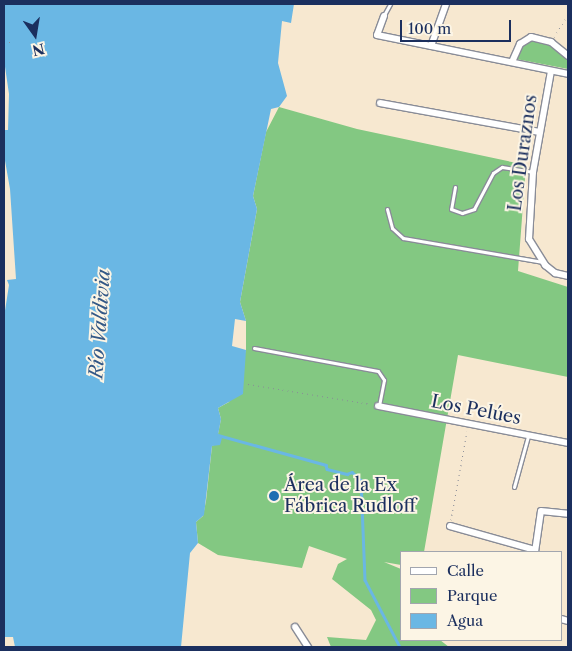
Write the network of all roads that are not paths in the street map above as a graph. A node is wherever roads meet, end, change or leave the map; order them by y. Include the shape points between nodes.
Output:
1 (390, 4) edge
2 (446, 4) edge
3 (384, 16) joint
4 (431, 46) junction
5 (568, 56) edge
6 (512, 62) junction
7 (551, 70) junction
8 (568, 74) edge
9 (380, 103) dead end
10 (539, 132) junction
11 (533, 172) junction
12 (455, 187) dead end
13 (387, 209) dead end
14 (543, 262) junction
15 (568, 276) edge
16 (254, 348) dead end
17 (378, 406) joint
18 (528, 435) junction
19 (568, 443) edge
20 (514, 488) dead end
21 (568, 514) edge
22 (450, 526) road end
23 (535, 551) edge
24 (294, 627) dead end
25 (308, 647) edge

1 - 3 lane
2 - 4 street
3 - 4 street via 377,35
4 - 6 street
5 - 6 street via 551,42 531,37 520,44
6 - 7 street
7 - 8 street
7 - 10 street, Los Duraznos
9 - 10 street
10 - 11 street, Los Duraznos
11 - 12 lane via 502,167 493,173 474,209 462,213 451,209
11 - 14 street, Los Duraznos via 529,239
13 - 14 lane via 392,228 403,238
14 - 15 street via 555,273
16 - 17 lane via 378,371 384,380
17 - 18 street, Los Pelúes
18 - 19 street, Los Pelúes
18 - 20 lane
21 - 23 street via 548,510 541,512
22 - 23 street
24 - 25 street

